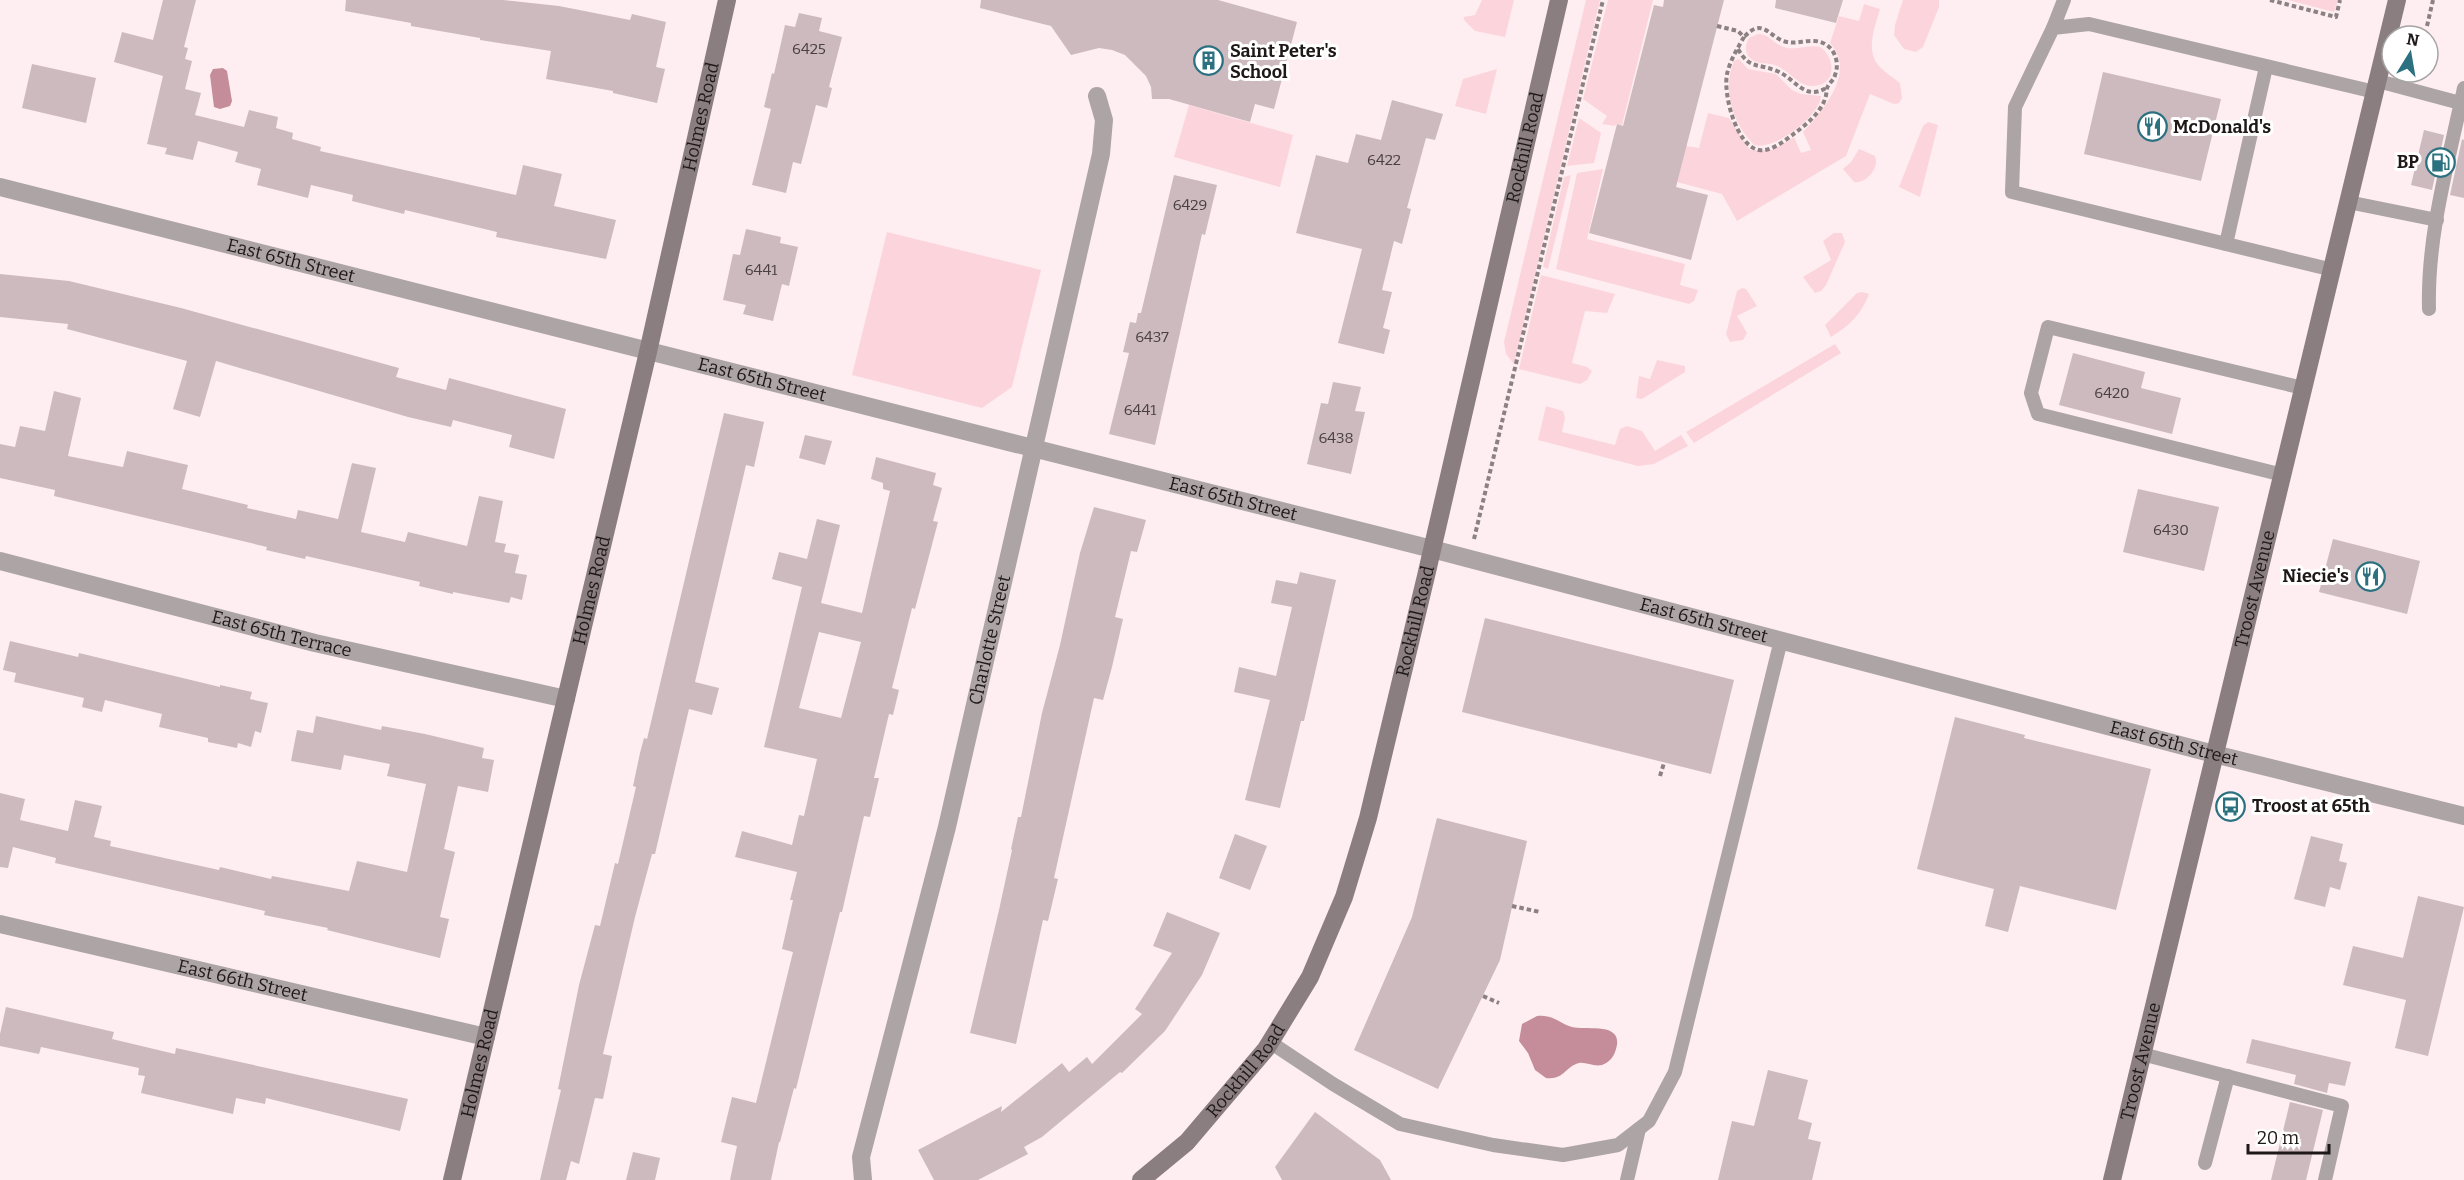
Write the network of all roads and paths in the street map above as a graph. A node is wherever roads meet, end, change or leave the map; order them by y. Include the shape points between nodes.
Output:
1 (727, 0) edge
2 (1559, 0) edge
3 (1604, 0) edge
4 (2064, 0) edge
5 (2270, 0) edge
6 (2340, 0) edge
7 (2397, 0) edge
8 (2433, 0) edge
9 (2427, 24) edge
10 (1717, 26) dead end
11 (2053, 28) junction
12 (1744, 37) junction
13 (1738, 48) junction
14 (2266, 67) junction
15 (2377, 86) junction
16 (1826, 88) junction
17 (2464, 88) edge
18 (1097, 96) dead end
19 (2462, 103) edge
20 (0, 187) edge
21 (2349, 202) junction
22 (2437, 220) junction
23 (2226, 244) junction
24 (2332, 270) junction
25 (2429, 309) dead end
26 (648, 352) junction
27 (2303, 388) junction
28 (1035, 449) junction
29 (2283, 475) junction
30 (1473, 543) dead end
31 (1432, 549) junction
32 (0, 561) edge
33 (1781, 640) junction
34 (566, 699) junction
35 (2214, 754) junction
36 (1664, 763) dead end
37 (1660, 776) dead end
38 (2464, 816) edge
39 (1512, 906) dead end
40 (1540, 912) dead end
41 (0, 924) edge
42 (1483, 996) dead end
43 (1499, 1003) dead end
44 (486, 1037) junction
45 (1270, 1042) junction
46 (2142, 1054) junction
47 (2228, 1076) junction
48 (1639, 1129) junction
49 (2205, 1163) dead end
50 (452, 1180) edge
51 (863, 1180) edge
52 (1141, 1180) edge
53 (1628, 1180) edge
54 (2112, 1180) edge
55 (2325, 1180) edge

1 - 26 main road, Holmes Road
2 - 31 main road, Rockhill Road
3 - 30 path
4 - 11 lane
5 - 6 path via 2336,17
7 - 15 main road, Troost Avenue
8 - 9 path
10 - 12 path via 1738,31
11 - 14 lane via 2089,24
11 - 23 lane via 2015,107 2012,192
12 - 13 path
12 - 16 path via 1760,28 1789,42 1821,42 1833,52 1838,66
13 - 16 path via 1748,63 1779,72 1805,91
13 - 16 path via 1727,75 1725,95 1730,114 1756,149 1778,145 1809,123 1824,102
14 - 15 lane
14 - 23 lane
15 - 19 lane
15 - 21 main road, Troost Avenue
17 - 19 lane
18 - 28 street, Charlotte Street via 1104,120 1101,154
19 - 22 lane
20 - 26 street, East 65th Street
21 - 22 lane
21 - 24 main road, Troost Avenue
22 - 25 lane via 2428,276
23 - 24 lane
24 - 27 main road, Troost Avenue
26 - 28 street, East 65th Street
26 - 34 main road, Holmes Road
27 - 29 main road, Troost Avenue
27 - 29 lane via 2048,327 2031,393 2038,414
28 - 31 street, East 65th Street
28 - 51 street, Charlotte Street via 947,826 861,1158
29 - 35 main road, Troost Avenue
31 - 33 street, East 65th Street
31 - 45 main road, Rockhill Road via 1368,818 1344,897 1310,977
32 - 34 street, East 65th Terrace via 315,643
33 - 35 street, East 65th Street
33 - 48 lane via 1675,1072 1649,1121
34 - 44 main road, Holmes Road
35 - 38 street, East 65th Street
35 - 46 main road, Troost Avenue
36 - 37 path
39 - 40 path
41 - 44 street, East 66th Street
42 - 43 path
44 - 50 main road, Holmes Road
45 - 48 lane via 1400,1124 1493,1145 1563,1155 1618,1145
45 - 52 main road, Rockhill Road via 1187,1142
46 - 47 lane
46 - 54 main road, Troost Avenue
47 - 49 lane
47 - 55 lane via 2342,1106
48 - 53 lane

